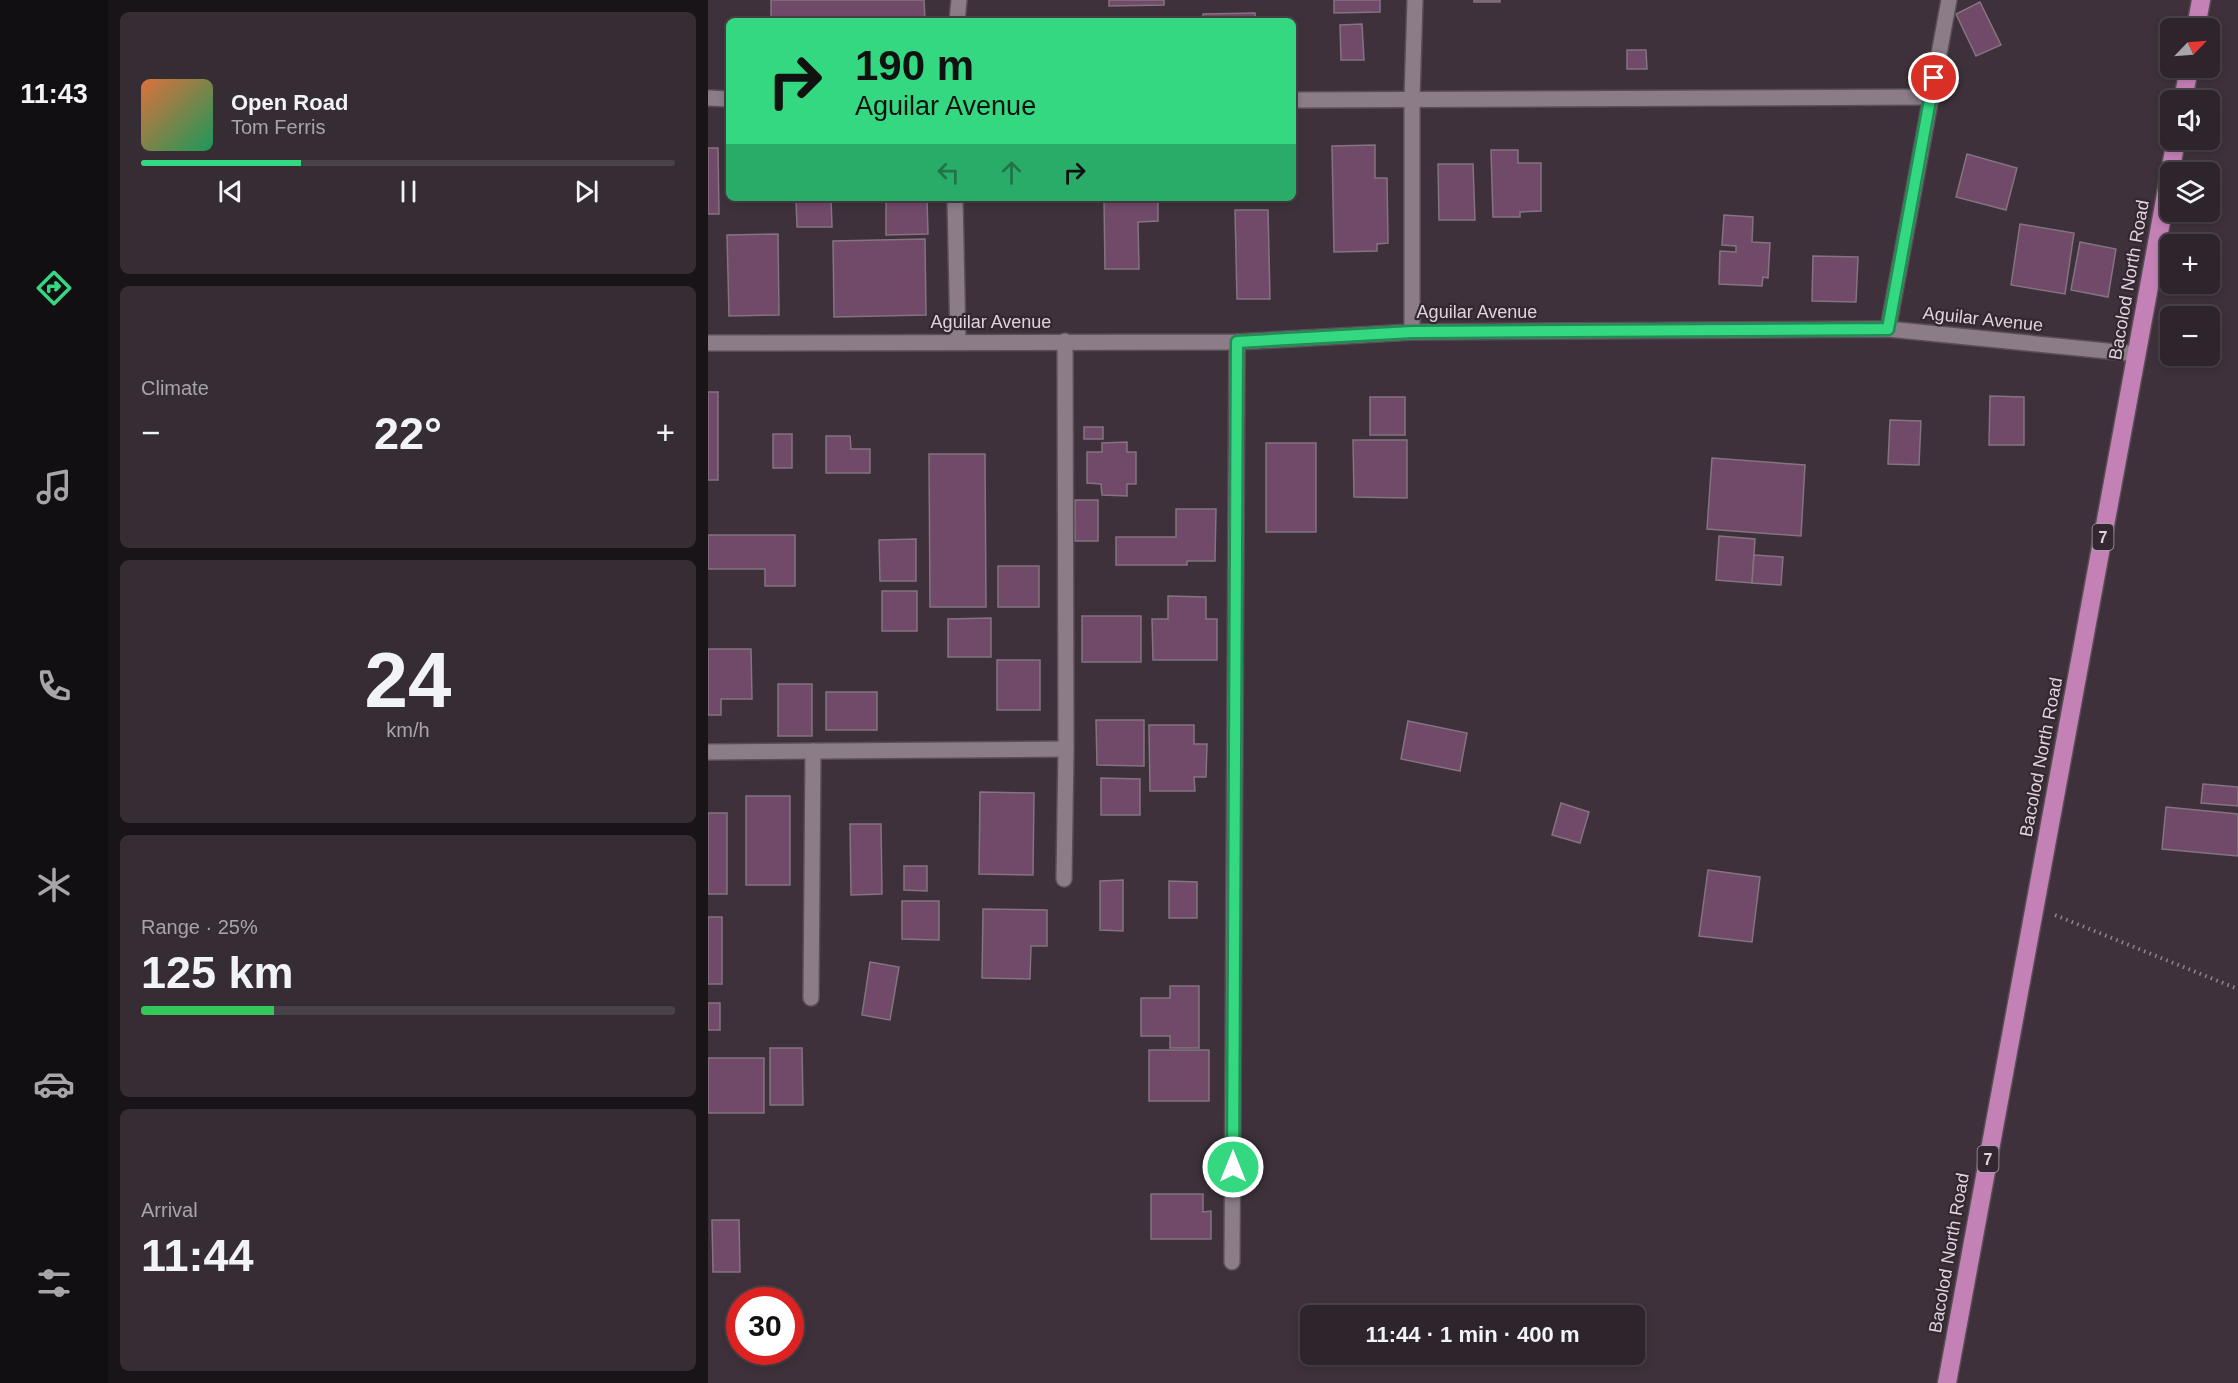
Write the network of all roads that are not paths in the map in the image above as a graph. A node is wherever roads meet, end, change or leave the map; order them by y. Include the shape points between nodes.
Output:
1 (958, 0) edge
2 (1415, 0) edge
3 (1949, 0) edge
4 (2201, 0) edge
5 (957, 18) edge
6 (2198, 18) edge
7 (1930, 97) junction
8 (708, 98) edge
9 (1412, 98) junction
10 (726, 99) edge
11 (1296, 100) edge
12 (2174, 150) edge
13 (955, 201) edge
14 (1888, 329) junction
15 (1412, 332) junction
16 (958, 341) junction
17 (1065, 341) junction
18 (1237, 342) junction
19 (708, 344) edge
20 (2138, 354) junction
21 (1066, 749) junction
22 (813, 751) junction
23 (708, 752) edge
24 (1064, 879) dead end
25 (811, 998) dead end
26 (1232, 1262) dead end
27 (1947, 1383) edge

1 - 5 street
2 - 9 street
3 - 7 street
4 - 6 highway
7 - 9 street
7 - 14 street
8 - 10 street
9 - 11 street
9 - 15 street
12 - 20 highway, Bacolod North Road / 7
13 - 16 street
14 - 15 street, Aguilar Avenue
14 - 20 street, Aguilar Avenue
15 - 18 street, Aguilar Avenue
16 - 17 street, Aguilar Avenue
16 - 19 street, Aguilar Avenue
17 - 18 street, Aguilar Avenue
17 - 21 street
18 - 26 street
20 - 27 highway, Bacolod North Road / 7
21 - 22 street
21 - 24 street
22 - 23 street
22 - 25 street

